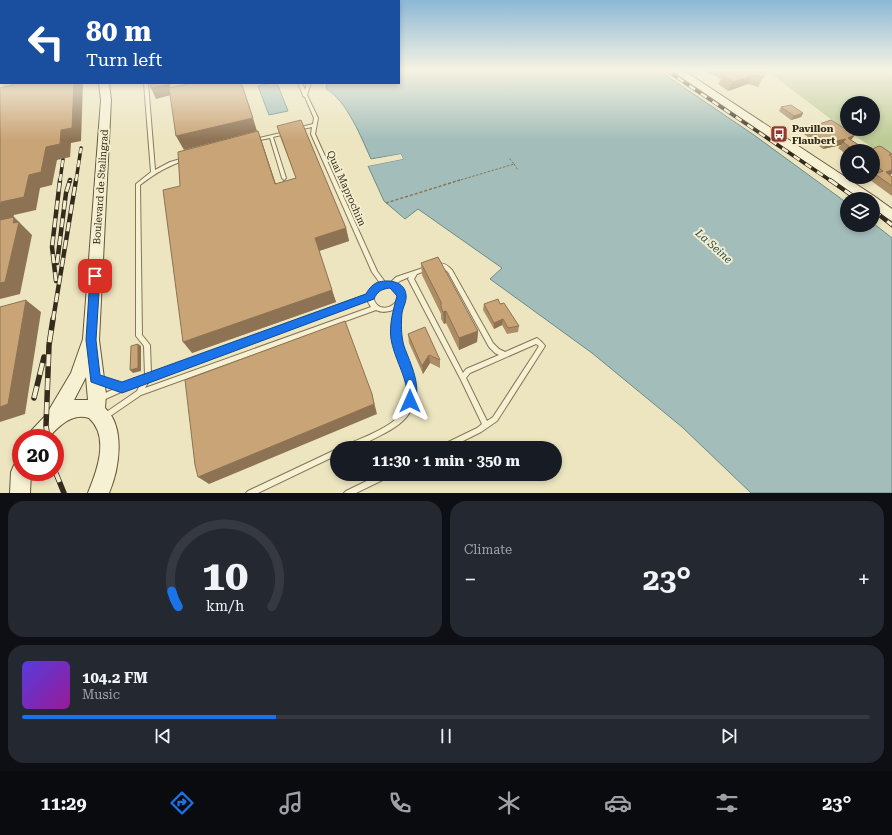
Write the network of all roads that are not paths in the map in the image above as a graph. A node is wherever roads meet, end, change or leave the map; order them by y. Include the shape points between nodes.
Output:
1 (105, 93) edge
2 (147, 93) edge
3 (304, 93) edge
4 (306, 93) edge
5 (710, 93) edge
6 (305, 96) junction
7 (315, 125) junction
8 (271, 136) junction
9 (248, 142) edge
10 (189, 158) edge
11 (153, 172) junction
12 (284, 178) dead end
13 (859, 192) edge
14 (880, 207) edge
15 (892, 216) edge
16 (415, 273) junction
17 (384, 284) junction
18 (391, 285) junction
19 (370, 296) junction
20 (399, 303) junction
21 (375, 308) junction
22 (91, 340) junction
23 (506, 355) junction
24 (148, 377) junction
25 (463, 378) junction
26 (95, 379) junction
27 (122, 387) junction
28 (139, 393) junction
29 (98, 410) junction
30 (50, 423) junction
31 (486, 425) junction
32 (44, 429) edge
33 (361, 441) edge
34 (455, 441) edge
35 (330, 455) edge
36 (21, 481) edge
37 (374, 481) edge
38 (20, 493) edge
39 (98, 493) edge
40 (250, 493) edge
41 (348, 493) edge

1 - 22 main road, Boulevard de Stalingrad
2 - 11 lane
3 - 6 lane, Quai Maprochim
4 - 6 lane
5 - 13 main road
6 - 7 lane, Quai Maprochim via 316,118
7 - 8 lane
7 - 17 lane, Quai Maprochim via 313,134 326,164 375,272
8 - 9 lane
8 - 12 lane
10 - 11 lane
11 - 24 lane via 138,184 139,336 147,345
14 - 15 main road
16 - 18 lane via 398,279
16 - 23 lane via 438,265 450,271 491,345
16 - 25 lane via 411,279
17 - 18 lane
17 - 19 lane via 375,288
18 - 20 lane via 401,292
19 - 21 lane
19 - 24 lane
20 - 21 lane via 390,310
20 - 33 lane via 396,339 413,392 408,410 394,425
21 - 28 lane
22 - 26 main road, Boulevard de Stalingrad
22 - 30 main road, Boulevard de Stalingrad via 78,377
23 - 25 lane via 468,371
23 - 31 lane via 537,341 542,346 495,419
24 - 27 lane
24 - 28 lane
25 - 31 lane
26 - 27 lane
26 - 29 main road, Boulevard de Stalingrad
27 - 29 lane
28 - 29 lane
29 - 30 main road via 72,409
29 - 39 main road, Boulevard de Stalingrad via 104,420 110,450 104,484
30 - 32 main road
31 - 34 lane
35 - 40 lane
36 - 38 main road
37 - 41 lane

